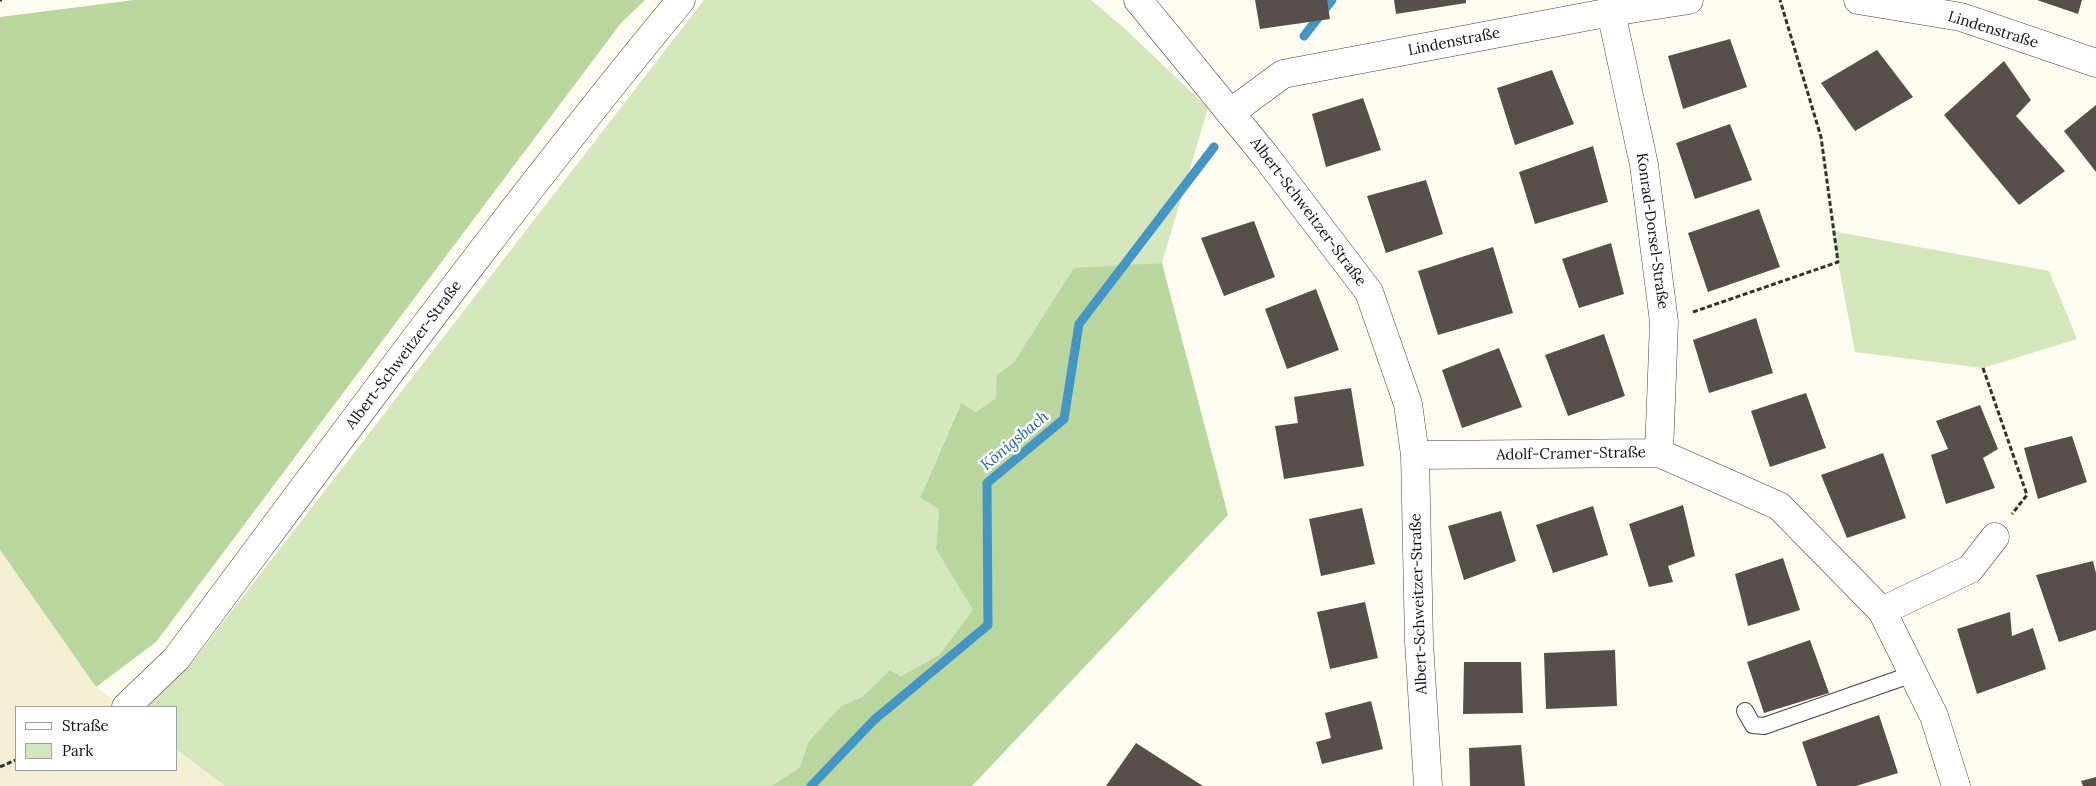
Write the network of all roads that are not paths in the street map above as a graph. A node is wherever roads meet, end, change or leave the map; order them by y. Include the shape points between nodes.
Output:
1 (681, 0) edge
2 (1138, 0) edge
3 (1689, 0) edge
4 (1858, 0) edge
5 (1611, 12) junction
6 (2096, 64) edge
7 (1230, 113) junction
8 (1659, 453) junction
9 (1415, 455) junction
10 (1996, 537) road end
11 (1882, 611) junction
12 (1913, 674) junction
13 (127, 706) edge
14 (1745, 711) dead end
15 (1428, 786) edge
16 (1956, 786) edge

1 - 13 street, Albert-Schweitzer-Straße via 454,288 176,658
2 - 7 street, Albert-Schweitzer-Straße
3 - 5 street, Lindenstraße
4 - 6 street, Lindenstraße via 1961,17
5 - 7 street, Lindenstraße via 1283,74
5 - 8 street, Konrad-Dorsel-Straße via 1644,165 1664,322
7 - 9 street, Albert-Schweitzer-Straße via 1369,292 1408,404
8 - 9 street, Adolf-Cramer-Straße
8 - 11 street, Adolf-Cramer-Straße via 1779,506
9 - 15 street, Albert-Schweitzer-Straße via 1419,642
10 - 11 street via 1970,569
11 - 12 street, Adolf-Cramer-Straße
12 - 14 lane via 1764,726 1753,725
12 - 16 street, Adolf-Cramer-Straße via 1934,716

